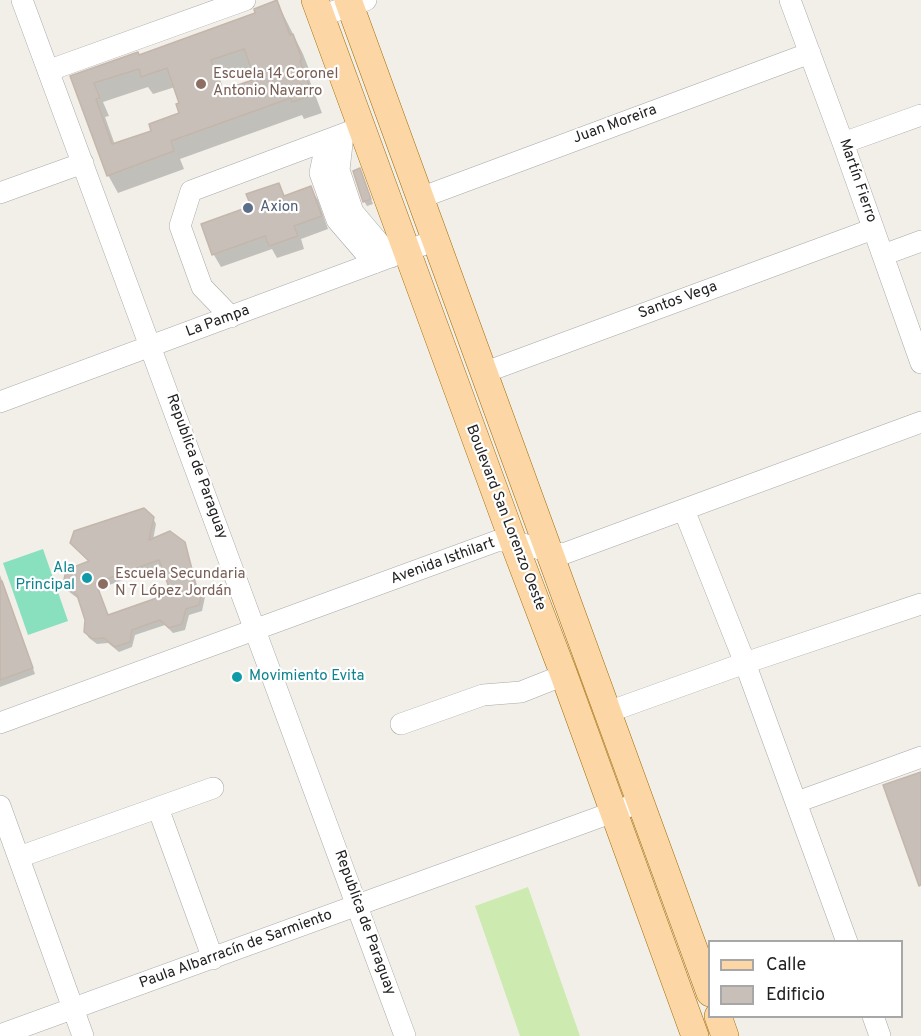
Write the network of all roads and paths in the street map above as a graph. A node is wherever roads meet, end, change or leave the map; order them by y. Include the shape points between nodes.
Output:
1 (22, 0) edge
2 (245, 0) edge
3 (790, 0) edge
4 (354, 2) edge
5 (318, 8) edge
6 (810, 53) junction
7 (50, 70) junction
8 (921, 115) edge
9 (344, 134) junction
10 (843, 143) junction
11 (83, 163) junction
12 (0, 193) edge
13 (420, 198) junction
14 (873, 229) junction
15 (436, 240) junction
16 (921, 241) edge
17 (883, 255) junction
18 (390, 257) junction
19 (231, 317) junction
20 (152, 346) junction
21 (921, 363) edge
22 (483, 373) junction
23 (0, 402) edge
24 (921, 422) edge
25 (684, 510) junction
26 (513, 541) junction
27 (549, 552) junction
28 (921, 604) edge
29 (256, 630) junction
30 (745, 663) junction
31 (564, 675) junction
32 (608, 712) junction
33 (0, 723) edge
34 (401, 724) dead end
35 (921, 757) edge
36 (213, 788) dead end
37 (797, 801) junction
38 (641, 802) junction
39 (0, 806) edge
40 (158, 808) junction
41 (614, 812) junction
42 (19, 857) junction
43 (358, 906) junction
44 (846, 940) edge
45 (213, 959) junction
46 (708, 987) edge
47 (73, 1008) junction
48 (718, 1018) edge
49 (873, 1018) edge
50 (0, 1035) edge
51 (83, 1036) edge
52 (405, 1036) edge
53 (695, 1036) edge
54 (725, 1036) edge
55 (880, 1036) edge

1 - 7 street, Republica de Paraguay
2 - 7 street
3 - 6 street, Martín Fierro
4 - 5 street
4 - 13 main road, Boulevard San Lorenzo Oeste
5 - 9 main road, Boulevard San Lorenzo Oeste
6 - 10 street, Martín Fierro
6 - 13 street, Juan Moreira
7 - 11 street, Republica de Paraguay
8 - 10 street
9 - 18 main road, Boulevard San Lorenzo Oeste
9 - 18 street via 339,170 353,212
9 - 19 street via 191,190 180,226 202,287
10 - 14 street, Martín Fierro
11 - 12 street
11 - 20 street, Republica de Paraguay
13 - 15 main road, Boulevard San Lorenzo Oeste
14 - 17 street, Martín Fierro
14 - 22 street, Santos Vega
15 - 18 street, La Pampa
15 - 22 main road, Boulevard San Lorenzo Oeste
16 - 17 street
17 - 21 street, Martín Fierro
18 - 19 street, La Pampa
18 - 26 main road, Boulevard San Lorenzo Oeste
19 - 20 street, La Pampa
20 - 23 street, La Pampa
20 - 29 street, Republica de Paraguay
22 - 27 main road, Boulevard San Lorenzo Oeste
24 - 25 street, Avenida Isthilart
25 - 27 street, Avenida Isthilart via 563,554
25 - 30 street
26 - 27 street, Avenida Isthilart
26 - 29 street, Avenida Isthilart via 497,541
26 - 31 main road, Boulevard San Lorenzo Oeste
27 - 32 main road, Boulevard San Lorenzo Oeste
28 - 30 street
29 - 33 street, Avenida Isthilart
29 - 43 street, Republica de Paraguay
30 - 32 street
30 - 37 street
31 - 34 street via 521,692 483,695
31 - 41 main road, Boulevard San Lorenzo Oeste
32 - 38 main road, Boulevard San Lorenzo Oeste
35 - 37 street
36 - 40 street
37 - 44 street
38 - 41 street, Paula Albarracín de Sarmiento
38 - 46 main road, Boulevard San Lorenzo Oeste
39 - 42 street
40 - 42 street
40 - 45 street
41 - 43 street, Paula Albarracín de Sarmiento
41 - 53 main road, Boulevard San Lorenzo Oeste
42 - 47 street
43 - 45 street, Paula Albarracín de Sarmiento
43 - 52 street, Republica de Paraguay
45 - 47 street, Paula Albarracín de Sarmiento
47 - 50 street, Paula Albarracín de Sarmiento
47 - 51 street
48 - 54 main road
49 - 55 street

